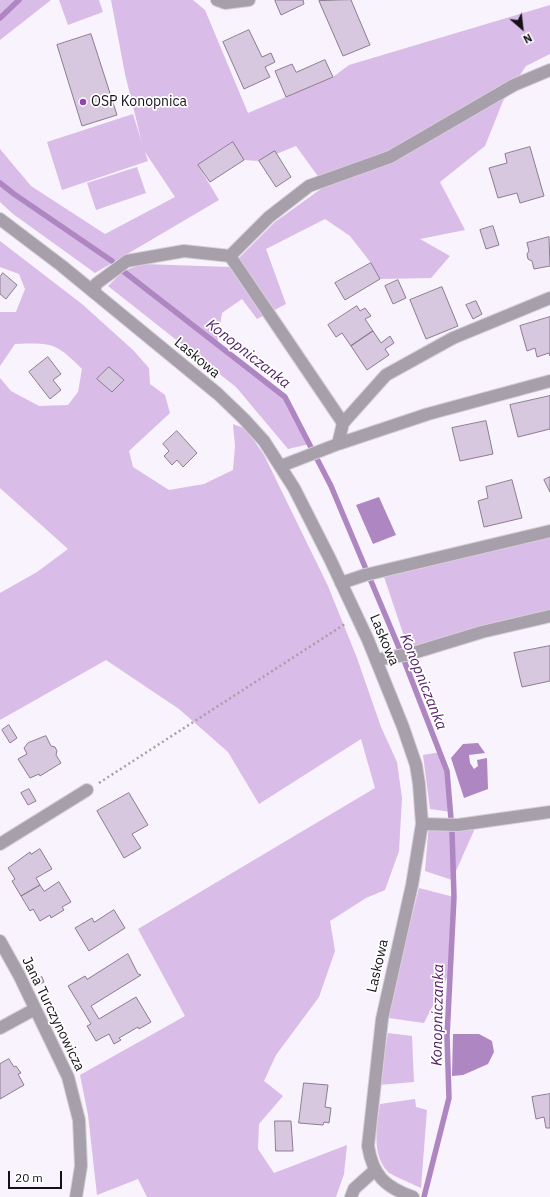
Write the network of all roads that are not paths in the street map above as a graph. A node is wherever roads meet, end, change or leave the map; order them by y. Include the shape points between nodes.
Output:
1 (217, 0) edge
2 (249, 0) edge
3 (550, 70) edge
4 (0, 219) edge
5 (230, 256) junction
6 (94, 292) junction
7 (550, 298) edge
8 (550, 381) edge
9 (343, 423) junction
10 (338, 444) junction
11 (281, 466) junction
12 (550, 532) edge
13 (340, 583) junction
14 (550, 616) edge
15 (376, 660) junction
16 (87, 790) road end
17 (550, 812) edge
18 (422, 824) junction
19 (0, 844) edge
20 (0, 941) edge
21 (35, 1009) junction
22 (0, 1028) edge
23 (375, 1170) junction
24 (76, 1197) edge
25 (351, 1197) edge
26 (413, 1197) edge

1 - 2 street via 225,3
3 - 5 street via 514,85 390,157 309,186 269,217
4 - 6 street, Laskowa
5 - 6 street via 184,251 127,260 96,284
5 - 9 street
6 - 11 street, Laskowa via 234,408 264,441
7 - 9 street via 453,338 386,375
8 - 10 street via 428,414
9 - 10 street
10 - 11 street
11 - 13 street, Laskowa
12 - 13 street
13 - 15 street, Laskowa
14 - 15 street via 482,632 410,654
15 - 18 street, Laskowa via 411,748 420,784
16 - 19 street
17 - 18 street via 458,825
18 - 23 street, Laskowa via 412,884 382,1019 374,1071 367,1141 369,1156
20 - 21 street, Jana Turczynowicza
21 - 22 street
21 - 24 street, Jana Turczynowicza via 68,1077 79,1120 81,1166
23 - 25 street via 354,1189
23 - 26 street via 382,1180 394,1189

